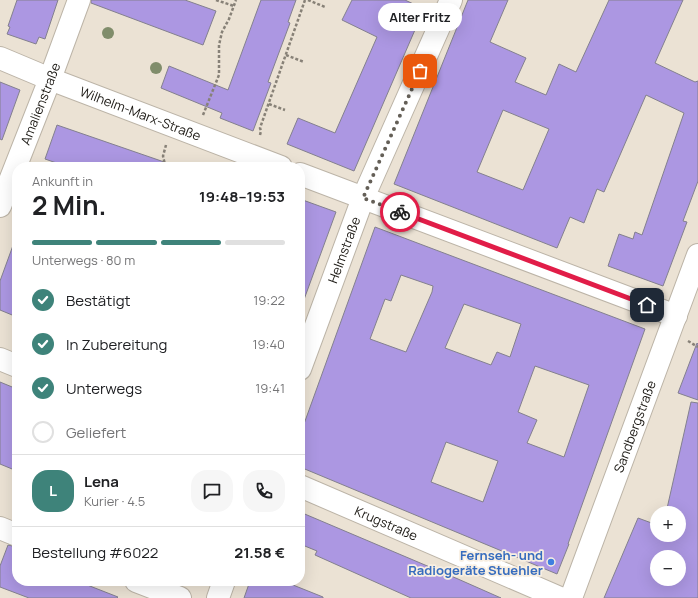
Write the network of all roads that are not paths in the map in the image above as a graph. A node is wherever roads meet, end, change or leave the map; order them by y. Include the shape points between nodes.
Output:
1 (79, 0) edge
2 (451, 0) edge
3 (0, 58) edge
4 (50, 79) junction
5 (17, 162) edge
6 (268, 162) edge
7 (12, 176) edge
8 (305, 176) edge
9 (363, 198) junction
10 (0, 206) edge
11 (698, 255) edge
12 (676, 316) junction
13 (305, 355) edge
14 (0, 359) edge
15 (12, 364) edge
16 (305, 488) edge
17 (0, 528) edge
18 (12, 533) edge
19 (149, 586) edge
20 (222, 586) edge
21 (180, 598) edge
22 (218, 598) edge
23 (560, 598) edge
24 (571, 598) edge

1 - 4 street, Amalienstraße
2 - 9 street, Helmstraße
3 - 4 street, Wilhelm-Marx-Straße
4 - 5 street, Amalienstraße
4 - 6 street, Wilhelm-Marx-Straße
7 - 10 street, Amalienstraße
8 - 9 street
9 - 12 street
9 - 13 street, Helmstraße
11 - 12 street, Sandbergstraße
12 - 24 street, Sandbergstraße
14 - 15 street
16 - 23 street, Krugstraße
17 - 18 street
19 - 21 street
20 - 22 street

